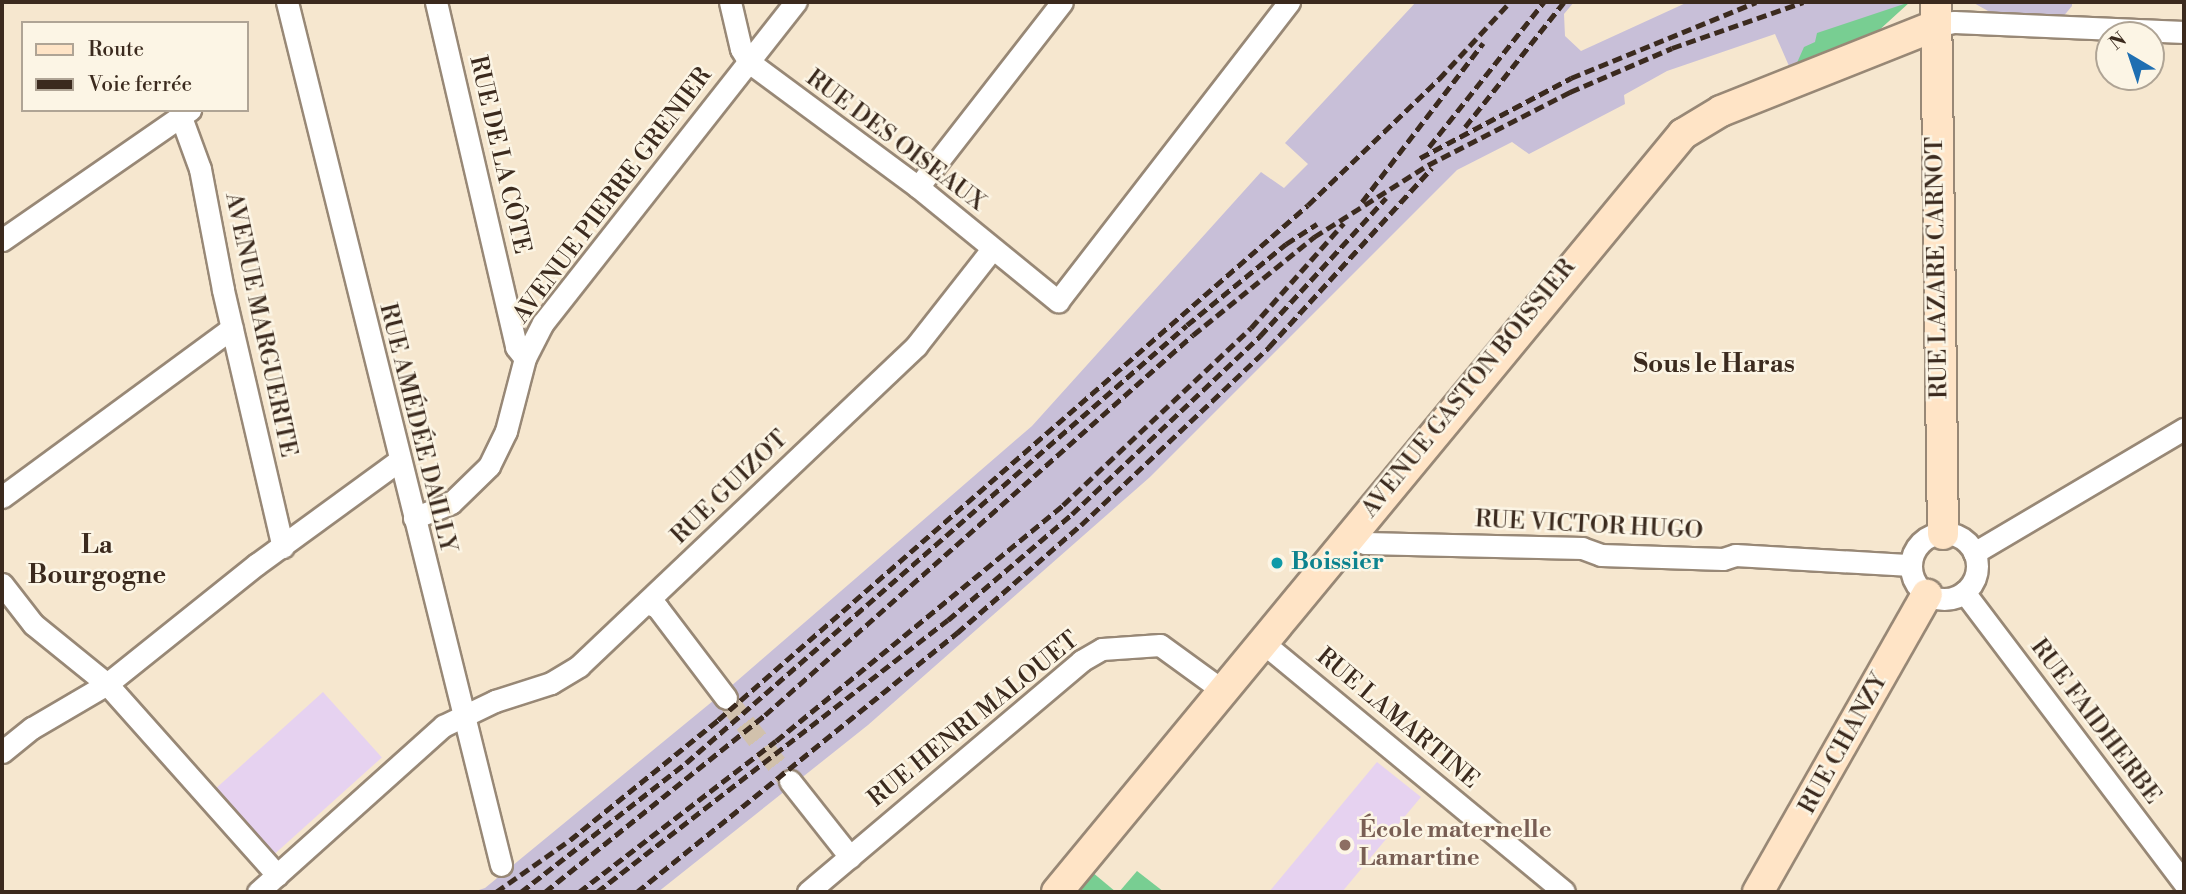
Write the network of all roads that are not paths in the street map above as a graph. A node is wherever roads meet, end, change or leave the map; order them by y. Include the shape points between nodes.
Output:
1 (287, 2) edge
2 (436, 2) edge
3 (730, 2) edge
4 (796, 2) edge
5 (1062, 2) edge
6 (1289, 2) edge
7 (1935, 14) edge
8 (2184, 32) edge
9 (749, 62) junction
10 (186, 113) edge
11 (918, 187) junction
12 (2, 240) edge
13 (992, 249) junction
14 (232, 328) junction
15 (525, 358) junction
16 (2184, 429) edge
17 (398, 461) junction
18 (2, 497) edge
19 (414, 518) junction
20 (1942, 534) junction
21 (1349, 536) junction
22 (283, 547) junction
23 (1974, 553) junction
24 (1911, 565) junction
25 (2, 584) edge
26 (1964, 592) junction
27 (1927, 595) junction
28 (647, 603) junction
29 (1261, 640) junction
30 (107, 684) junction
31 (1222, 690) junction
32 (726, 698) tunnel mouth
33 (465, 715) junction
34 (2, 752) edge
35 (790, 781) tunnel mouth
36 (850, 857) junction
37 (501, 865) dead end
38 (277, 875) junction
39 (2184, 883) edge
40 (258, 892) edge
41 (808, 892) edge
42 (1057, 892) edge
43 (1564, 892) edge
44 (1758, 892) edge

1 - 17 street, RUE AMÉDÉE DAILLY
2 - 15 street, RUE DE LA CÔTE via 516,347
3 - 9 street
4 - 9 street, AVENUE PIERRE GRENIER
5 - 11 street
6 - 13 street, RUE DES OISEAUX via 1058,301
7 - 8 street via 1954,22
7 - 20 street, RUE LAZARE CARNOT
7 - 21 street, AVENUE GASTON BOISSIER via 1721,111 1683,134
9 - 11 street, RUE DES OISEAUX
9 - 15 street, AVENUE PIERRE GRENIER via 543,323
10 - 12 street
10 - 14 street, AVENUE MARGUERITE
11 - 13 street, RUE DES OISEAUX
13 - 28 street, RUE GUIZOT via 916,346
14 - 18 street
14 - 22 street, AVENUE MARGUERITE
15 - 19 street, AVENUE PIERRE GRENIER via 515,405 489,466 451,503
16 - 23 street
17 - 19 street, RUE AMÉDÉE DAILLY
17 - 22 street
19 - 33 street, RUE AMÉDÉE DAILLY
20 - 23 street via 1961,538
20 - 24 street via 1925,540
21 - 24 street, RUE VICTOR HUGO via 1365,543 1582,548 1601,555 1723,559 1735,555
21 - 29 street, AVENUE GASTON BOISSIER
22 - 30 street
23 - 26 street via 1974,579
24 - 27 street via 1915,582
25 - 30 street via 33,624
26 - 27 street via 1946,599
26 - 39 street, RUE FAIDHERBE
27 - 44 street, RUE CHANZY
28 - 32 street via 657,607
28 - 33 street, RUE GUIZOT via 567,675
29 - 31 street, AVENUE GASTON BOISSIER
29 - 43 street, RUE LAMARTINE
30 - 34 street via 32,728
30 - 38 street
31 - 36 street, RUE HENRI MALOUET via 1160,645 1102,649 1081,661
31 - 42 street, AVENUE GASTON BOISSIER
33 - 37 street, RUE AMÉDÉE DAILLY
33 - 38 street, RUE GUIZOT via 443,726
35 - 36 street
36 - 41 street, RUE HENRI MALOUET
38 - 40 street, RUE GUIZOT

